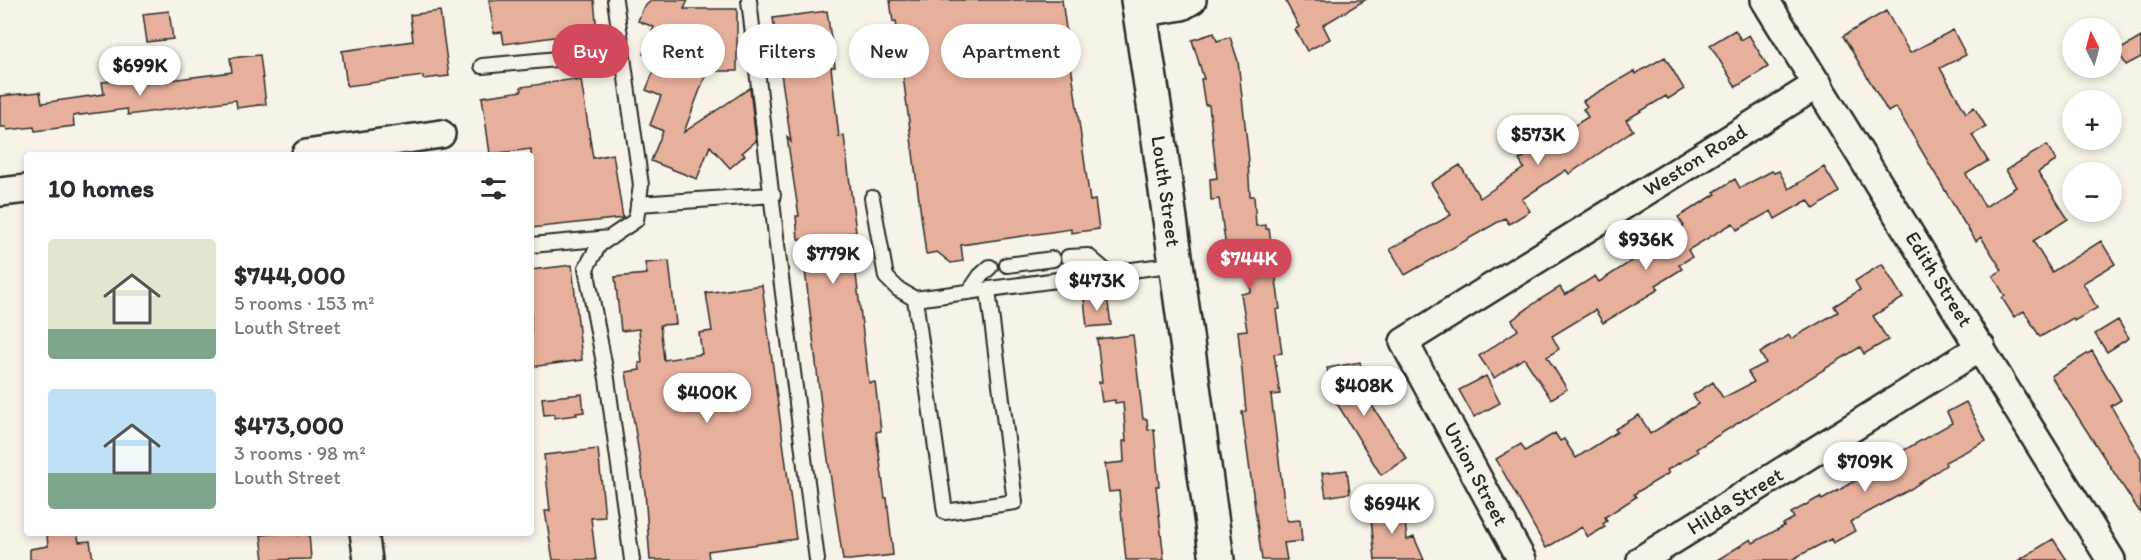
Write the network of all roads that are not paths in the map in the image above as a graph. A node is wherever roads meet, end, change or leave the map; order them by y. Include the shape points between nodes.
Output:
1 (615, 0) edge
2 (749, 0) edge
3 (1192, 0) edge
4 (1765, 0) edge
5 (1139, 6) edge
6 (618, 24) edge
7 (552, 60) edge
8 (482, 66) dead end
9 (626, 78) edge
10 (1818, 84) junction
11 (441, 134) dead end
12 (324, 152) edge
13 (24, 189) edge
14 (0, 192) edge
15 (773, 195) junction
16 (872, 198) dead end
17 (638, 204) junction
18 (610, 238) junction
19 (534, 245) edge
20 (1068, 257) dead end
21 (1053, 259) dead end
22 (1007, 264) dead end
23 (1177, 264) junction
24 (990, 267) dead end
25 (1108, 273) junction
26 (988, 290) junction
27 (969, 292) junction
28 (915, 299) junction
29 (1981, 347) junction
30 (1413, 357) joint
31 (365, 536) edge
32 (368, 560) edge
33 (632, 560) edge
34 (817, 560) edge
35 (1217, 560) edge
36 (1522, 560) edge
37 (1641, 560) edge
38 (2111, 560) edge

1 - 6 lane
2 - 15 lane
3 - 5 street via 1182,6
4 - 10 street, Edith Street
5 - 23 main road, Louth Street
7 - 8 lane
9 - 17 lane via 641,185
10 - 29 street, Edith Street
10 - 30 street, Weston Road via 1404,342
11 - 12 street
13 - 14 street
15 - 17 lane
15 - 34 lane
16 - 28 lane via 886,277
17 - 18 lane via 636,220
18 - 19 lane
18 - 33 lane via 599,245 586,268 607,379
20 - 25 lane via 1088,256
21 - 22 lane
23 - 25 lane
23 - 35 main road, Louth Street
24 - 27 lane
25 - 26 lane
26 - 27 lane
26 - 28 lane via 1014,502 945,512
27 - 28 lane
29 - 37 street, Hilda Street
29 - 38 street, Edith Street
30 - 36 street, Union Street
31 - 32 street

